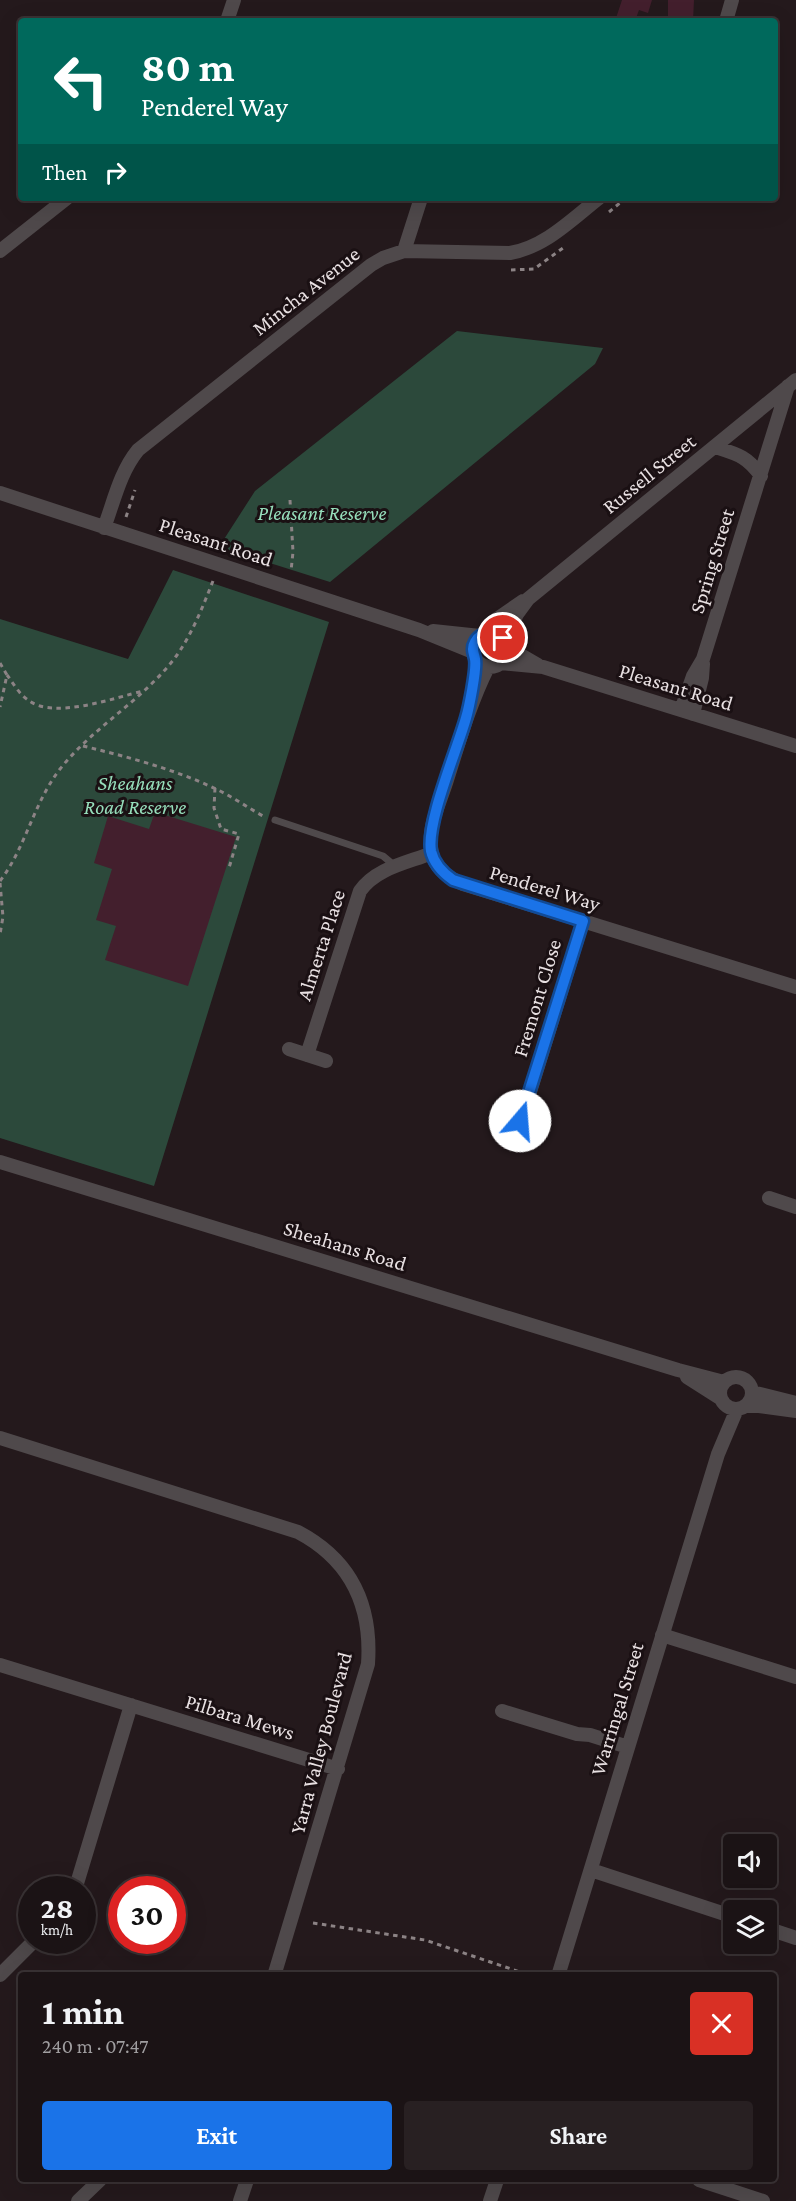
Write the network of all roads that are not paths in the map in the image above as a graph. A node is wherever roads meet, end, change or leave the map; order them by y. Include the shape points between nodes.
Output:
1 (234, 0) edge
2 (732, 0) edge
3 (228, 18) edge
4 (727, 18) edge
5 (63, 201) edge
6 (420, 201) edge
7 (595, 201) edge
8 (0, 251) edge
9 (404, 251) junction
10 (792, 383) edge
11 (715, 447) junction
12 (761, 476) junction
13 (0, 493) edge
14 (104, 528) junction
15 (528, 600) junction
16 (419, 630) junction
17 (482, 635) junction
18 (506, 645) junction
19 (474, 656) junction
20 (495, 665) junction
21 (543, 667) junction
22 (687, 712) junction
23 (467, 716) junction
24 (796, 746) edge
25 (275, 820) road end
26 (432, 854) junction
27 (396, 867) junction
28 (583, 921) junction
29 (796, 987) edge
30 (289, 1049) dead end
31 (307, 1055) junction
32 (326, 1061) dead end
33 (520, 1121) dead end
34 (0, 1162) edge
35 (768, 1198) dead end
36 (795, 1203) edge
37 (678, 1370) junction
38 (724, 1382) junction
39 (752, 1392) junction
40 (796, 1403) edge
41 (732, 1405) junction
42 (796, 1411) edge
43 (0, 1438) edge
44 (662, 1635) junction
45 (0, 1665) edge
46 (796, 1677) edge
47 (131, 1705) junction
48 (502, 1711) dead end
49 (628, 1747) junction
50 (338, 1769) junction
51 (591, 1870) junction
52 (79, 1876) edge
53 (723, 1913) edge
54 (777, 1932) edge
55 (796, 1938) edge
56 (21, 1954) edge
57 (275, 1972) edge
58 (559, 1972) edge
59 (0, 1975) edge
60 (98, 2182) edge
61 (246, 2182) edge
62 (495, 2182) edge
63 (705, 2182) edge
64 (78, 2201) edge
65 (240, 2201) edge
66 (490, 2201) edge
67 (763, 2201) edge

1 - 3 street
2 - 4 street
5 - 8 street
6 - 9 street
7 - 9 street, Mincha Avenue via 547,239 521,251
9 - 14 street, Mincha Avenue via 371,265 143,445 129,461
10 - 11 street, Russell Street
10 - 12 street, Spring Street
11 - 12 street via 743,456
11 - 15 street, Russell Street
12 - 22 street, Spring Street via 703,659 693,676
13 - 14 street, Pleasant Road
14 - 16 street, Pleasant Road
15 - 17 street, Russell Street via 516,604
15 - 18 street, Russell Street via 517,614
16 - 17 street, Pleasant Road
16 - 19 street, Pleasant Road
17 - 18 street via 494,633
17 - 19 street via 474,643
18 - 20 street via 505,658
18 - 21 street, Pleasant Road
19 - 20 street via 483,666
19 - 23 street
20 - 21 street, Pleasant Road
20 - 23 street
21 - 22 street, Pleasant Road
22 - 24 street, Pleasant Road
23 - 26 street via 431,830
25 - 27 lane via 383,856
26 - 27 street, Almerta Place
26 - 28 street, Penderel Way via 438,867 453,880
27 - 31 street, Almerta Place via 372,878 360,891
28 - 29 street, Penderel Way
28 - 33 street, Fremont Close
30 - 31 street
31 - 32 street
34 - 37 street, Sheahans Road
35 - 36 street
37 - 38 street, Sheahans Road
37 - 41 street, Sheahans Road
38 - 39 street via 733,1377 744,1379
38 - 41 street via 720,1392
39 - 40 street
39 - 41 street via 750,1402
41 - 42 street, Sheahans Road
41 - 44 street, Warringal Street
43 - 50 street, Yarra Valley Boulevard via 282,1525 328,1552 354,1585 363,1605 369,1643 368,1664
44 - 46 street
44 - 49 street, Warringal Street
45 - 47 street, Pilbara Mews
47 - 50 street, Pilbara Mews
47 - 52 street
48 - 49 street
49 - 51 street, Warringal Street
50 - 57 street, Yarra Valley Boulevard
51 - 53 street
51 - 58 street, Warringal Street
54 - 55 street
56 - 59 street
60 - 64 street
61 - 65 street
62 - 66 street
63 - 67 street

